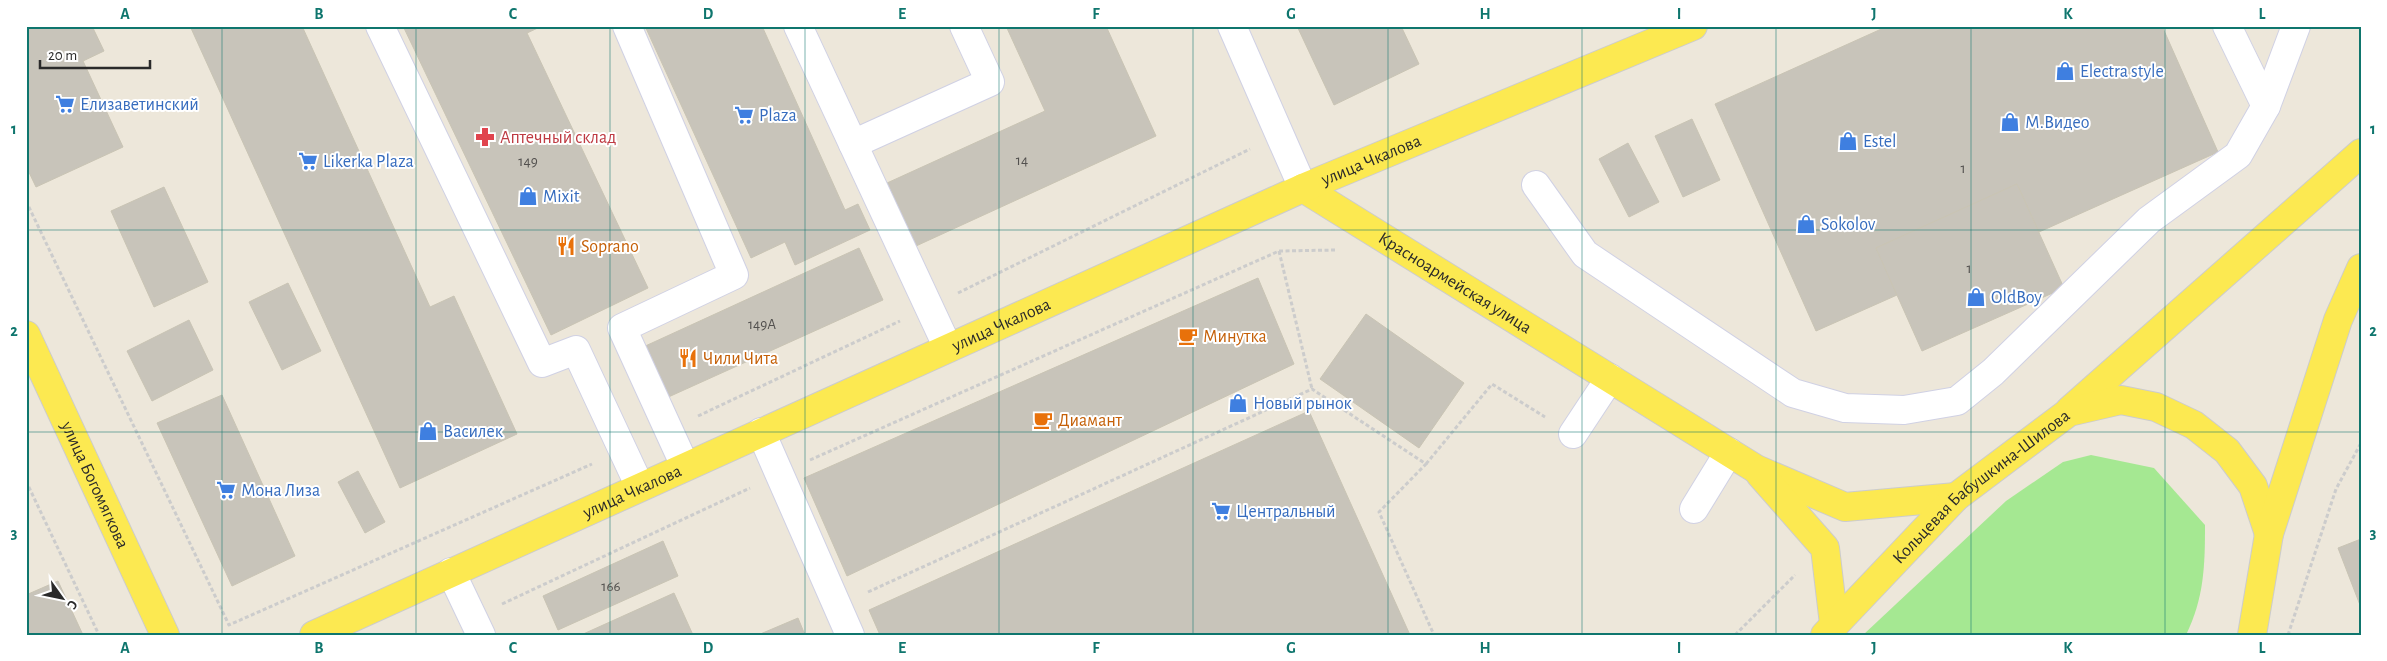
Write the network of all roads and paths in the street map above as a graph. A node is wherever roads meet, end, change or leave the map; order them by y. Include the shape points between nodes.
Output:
1 (380, 26) edge
2 (627, 26) edge
3 (798, 26) edge
4 (964, 26) edge
5 (1232, 26) edge
6 (1693, 26) edge
7 (2227, 26) edge
8 (2296, 26) edge
9 (2266, 106) junction
10 (1280, 134) junction
11 (853, 144) junction
12 (2361, 153) edge
13 (1536, 185) dead end
14 (1304, 188) junction
15 (26, 201) edge
16 (1341, 250) dead end
17 (1279, 251) junction
18 (2361, 268) edge
19 (929, 307) junction
20 (26, 335) edge
21 (948, 348) junction
22 (1610, 378) junction
23 (1312, 389) junction
24 (2069, 412) junction
25 (668, 430) junction
26 (761, 432) junction
27 (1573, 434) joint
28 (2361, 443) edge
29 (623, 450) junction
30 (1729, 452) junction
31 (1426, 464) junction
32 (685, 466) junction
33 (1756, 469) junction
34 (780, 473) junction
35 (26, 481) edge
36 (640, 487) junction
37 (1956, 497) junction
38 (1694, 509) dead end
39 (2269, 534) junction
40 (451, 572) junction
41 (1796, 574) dead end
42 (838, 606) junction
43 (477, 626) edge
44 (1830, 630) edge
45 (99, 635) edge
46 (165, 635) edge
47 (314, 635) edge
48 (850, 635) edge
49 (1434, 635) edge
50 (1735, 635) edge
51 (2252, 635) edge
52 (2288, 635) edge

1 - 29 street via 542,363 576,350
2 - 25 street via 734,275 622,328
3 - 11 street
4 - 11 street via 990,82
5 - 10 street
6 - 14 main road, улица Чкалова
7 - 9 street
8 - 9 street
9 - 13 street via 2238,155 2148,220 1993,372 1957,401 1904,410 1845,408 1793,393 1585,254
10 - 14 street
10 - 19 path
11 - 19 street
12 - 24 main road
14 - 21 main road, улица Чкалова
14 - 22 main road, Красноармейская улица
15 - 29 path via 229,625
16 - 17 path
17 - 23 path
17 - 34 path
18 - 39 main road via 2338,320
19 - 21 street
19 - 25 path
20 - 46 main road, улица Богомягкова
21 - 26 main road, улица Чкалова
22 - 27 street
22 - 30 main road, Красноармейская улица
23 - 31 path
23 - 42 path
24 - 37 main road, Кольцевая Бабушкина-Шилова
24 - 39 main road, Кольцевая Бабушкина-Шилова via 2121,400 2156,407 2194,425 2226,451 2253,486
25 - 32 street
26 - 32 main road, улица Чкалова
26 - 34 street
27 - 31 path via 1492,384
28 - 52 path via 2336,490
29 - 36 street
30 - 33 main road, Красноармейская улица
30 - 38 street
31 - 49 path via 1379,512
32 - 36 main road, улица Чкалова
33 - 37 main road via 1845,507
33 - 44 main road via 1826,548
34 - 42 street
34 - 43 path
35 - 45 path
36 - 40 main road, улица Чкалова
37 - 44 main road, Кольцевая Бабушкина-Шилова
39 - 51 main road, Кольцевая Бабушкина-Шилова
40 - 43 street
40 - 47 main road, улица Чкалова
41 - 50 path
42 - 48 street

